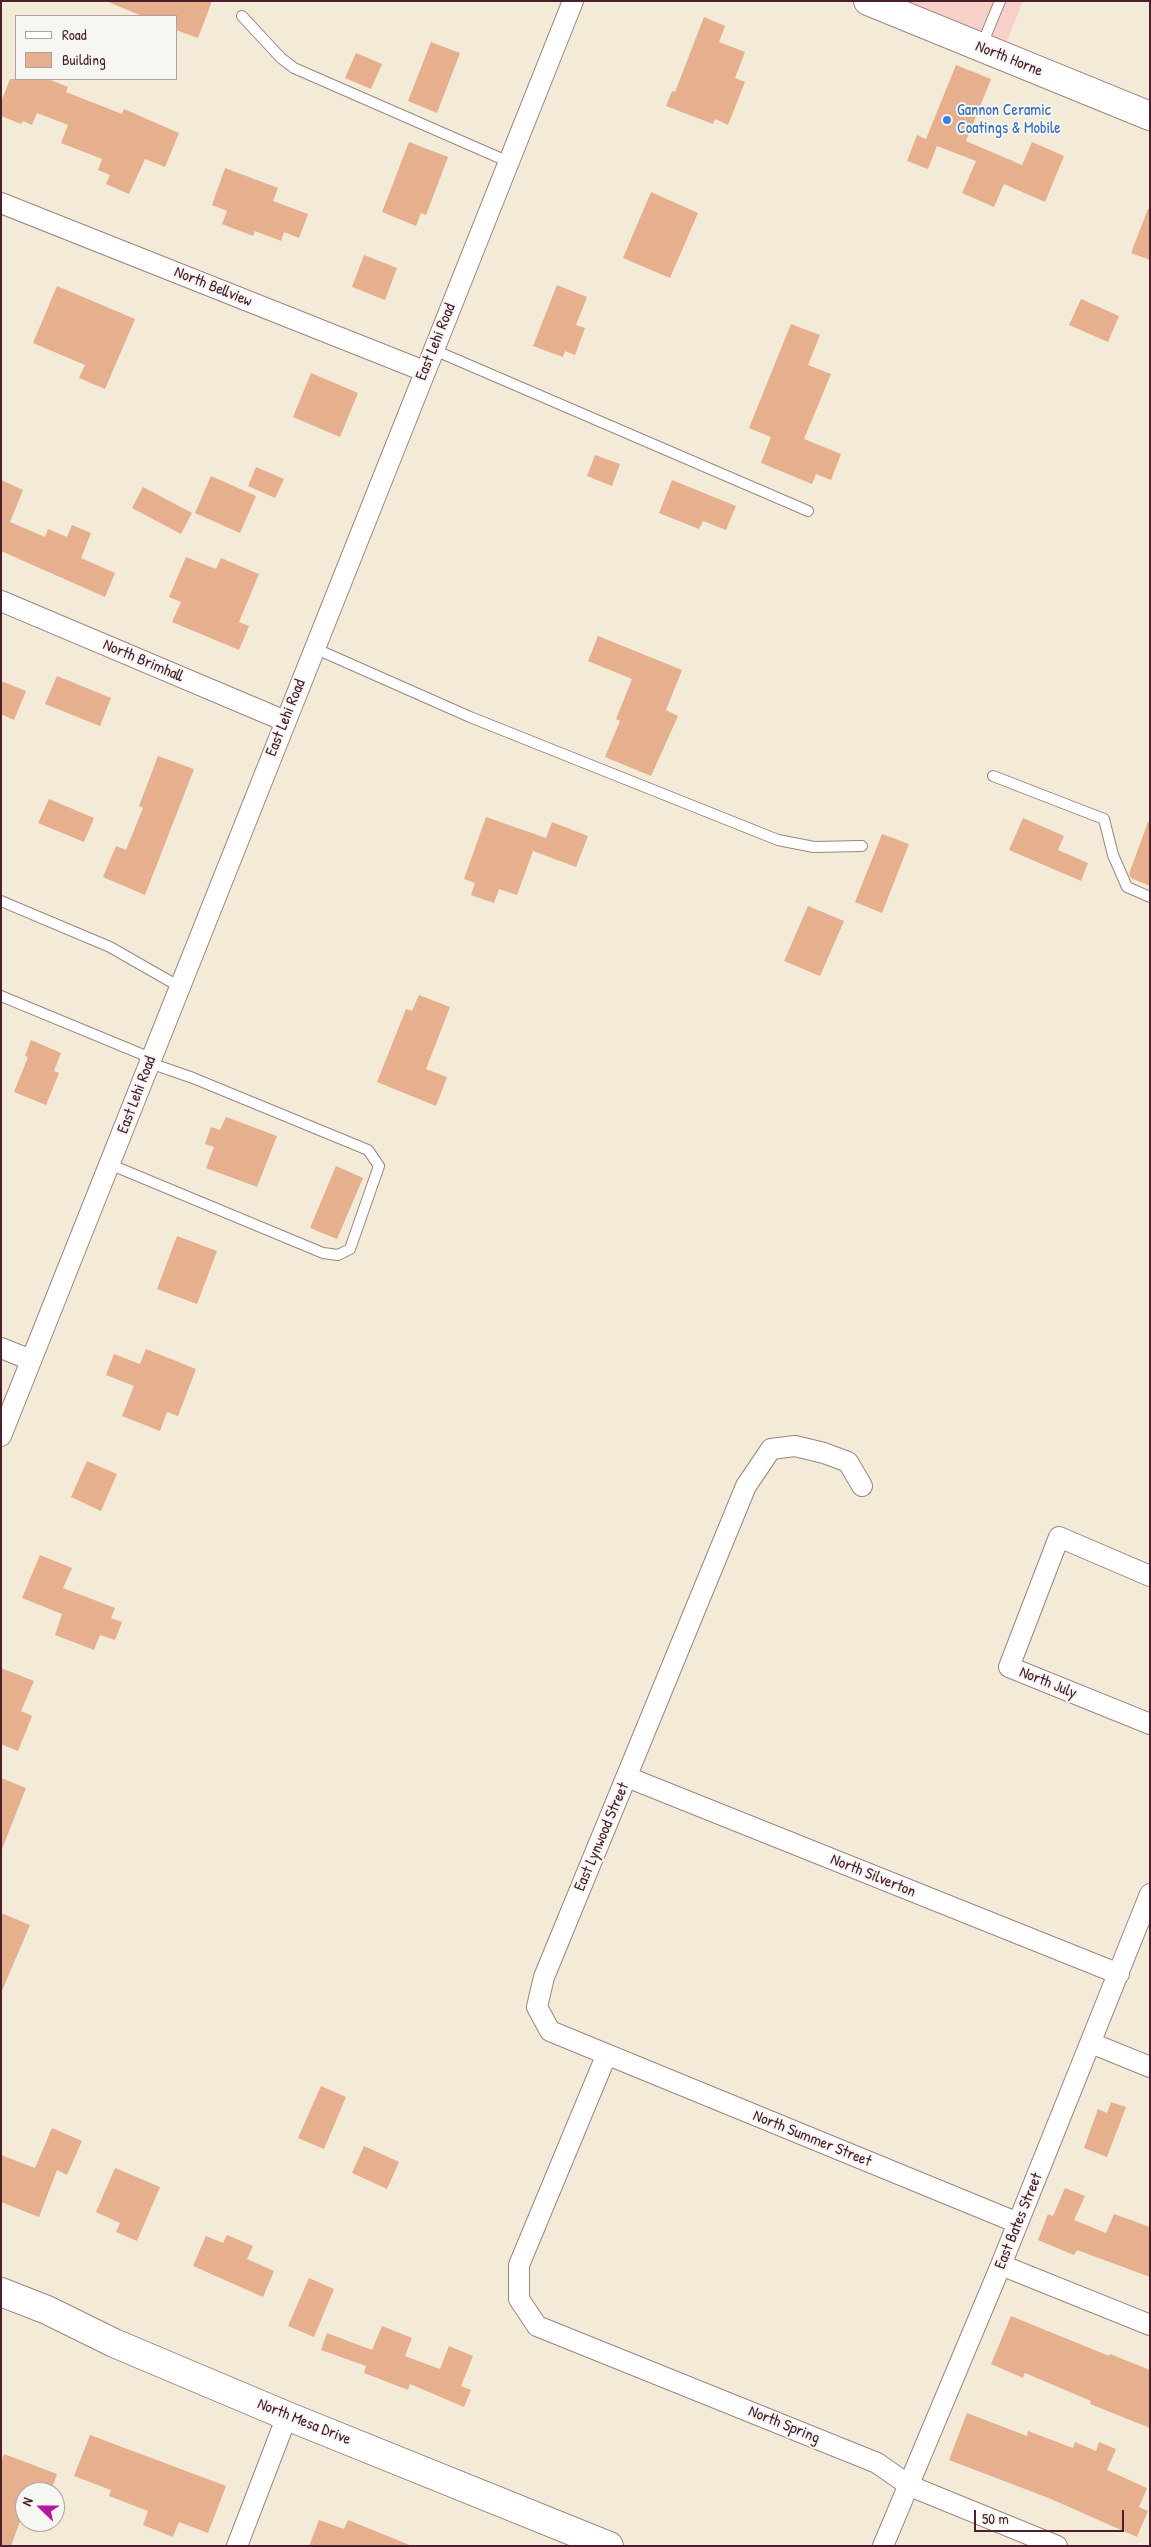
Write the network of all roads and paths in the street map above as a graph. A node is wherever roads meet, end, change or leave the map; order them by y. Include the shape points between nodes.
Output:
1 (573, 1) edge
2 (868, 1) edge
3 (1000, 1) edge
4 (242, 16) dead end
5 (980, 48) junction
6 (1150, 116) edge
7 (509, 162) junction
8 (1, 203) edge
9 (434, 350) junction
10 (424, 371) junction
11 (808, 511) dead end
12 (1, 601) edge
13 (314, 648) junction
14 (285, 721) junction
15 (994, 776) dead end
16 (862, 846) dead end
17 (1150, 897) edge
18 (1, 901) edge
19 (180, 987) junction
20 (1, 996) edge
21 (150, 1060) junction
22 (109, 1164) junction
23 (1, 1348) edge
24 (31, 1360) junction
25 (1, 1436) edge
26 (862, 1486) dead end
27 (1150, 1576) edge
28 (1150, 1724) edge
29 (627, 1777) junction
30 (1148, 1904) edge
31 (1119, 1974) junction
32 (1091, 2043) junction
33 (606, 2056) junction
34 (1150, 2067) edge
35 (1018, 2222) junction
36 (1001, 2265) junction
37 (1, 2292) edge
38 (1150, 2325) edge
39 (287, 2416) junction
40 (910, 2486) junction
41 (565, 2538) edge
42 (237, 2546) edge
43 (609, 2546) edge
44 (883, 2546) edge
45 (1057, 2546) edge

1 - 7 street, East Lehi Road
2 - 5 street, North Horne
3 - 5 lane
4 - 7 lane via 294,68
5 - 6 street, North Horne
7 - 9 street, East Lehi Road
8 - 10 street, North Bellview
9 - 10 street, East Lehi Road
9 - 11 lane
10 - 13 street, East Lehi Road
12 - 14 street, North Brimhall
13 - 14 street, East Lehi Road
13 - 16 lane via 470,717 778,840 814,847
14 - 19 street, East Lehi Road
15 - 17 lane via 1104,819 1113,855 1127,887
18 - 19 lane via 110,947
19 - 21 street, East Lehi Road
20 - 21 lane
21 - 22 street, East Lehi Road
21 - 22 lane via 368,1150 379,1166 350,1249 338,1255 323,1253
22 - 24 street, East Lehi Road
23 - 24 street
24 - 25 street, East Lehi Road
26 - 29 street, East Lynwood Street via 848,1462 796,1446 771,1449 746,1486
27 - 28 street, North July via 1059,1537 1009,1667
29 - 31 street, North Silverton
29 - 33 street, East Lynwood Street via 544,1977 537,2007 550,2031
30 - 31 street, East Bates Street
31 - 32 street, East Bates Street
32 - 34 street
32 - 35 street, East Bates Street
33 - 35 street, North Summer Street
33 - 40 street, North Spring via 519,2265 519,2298 537,2326 876,2462
35 - 36 street, East Bates Street
36 - 38 street
36 - 40 street, East Bates Street
37 - 39 street, North Mesa Drive
39 - 41 street, North Mesa Drive
39 - 42 street
40 - 44 street, East Bates Street
40 - 45 street, North Spring
41 - 43 street, North Mesa Drive

